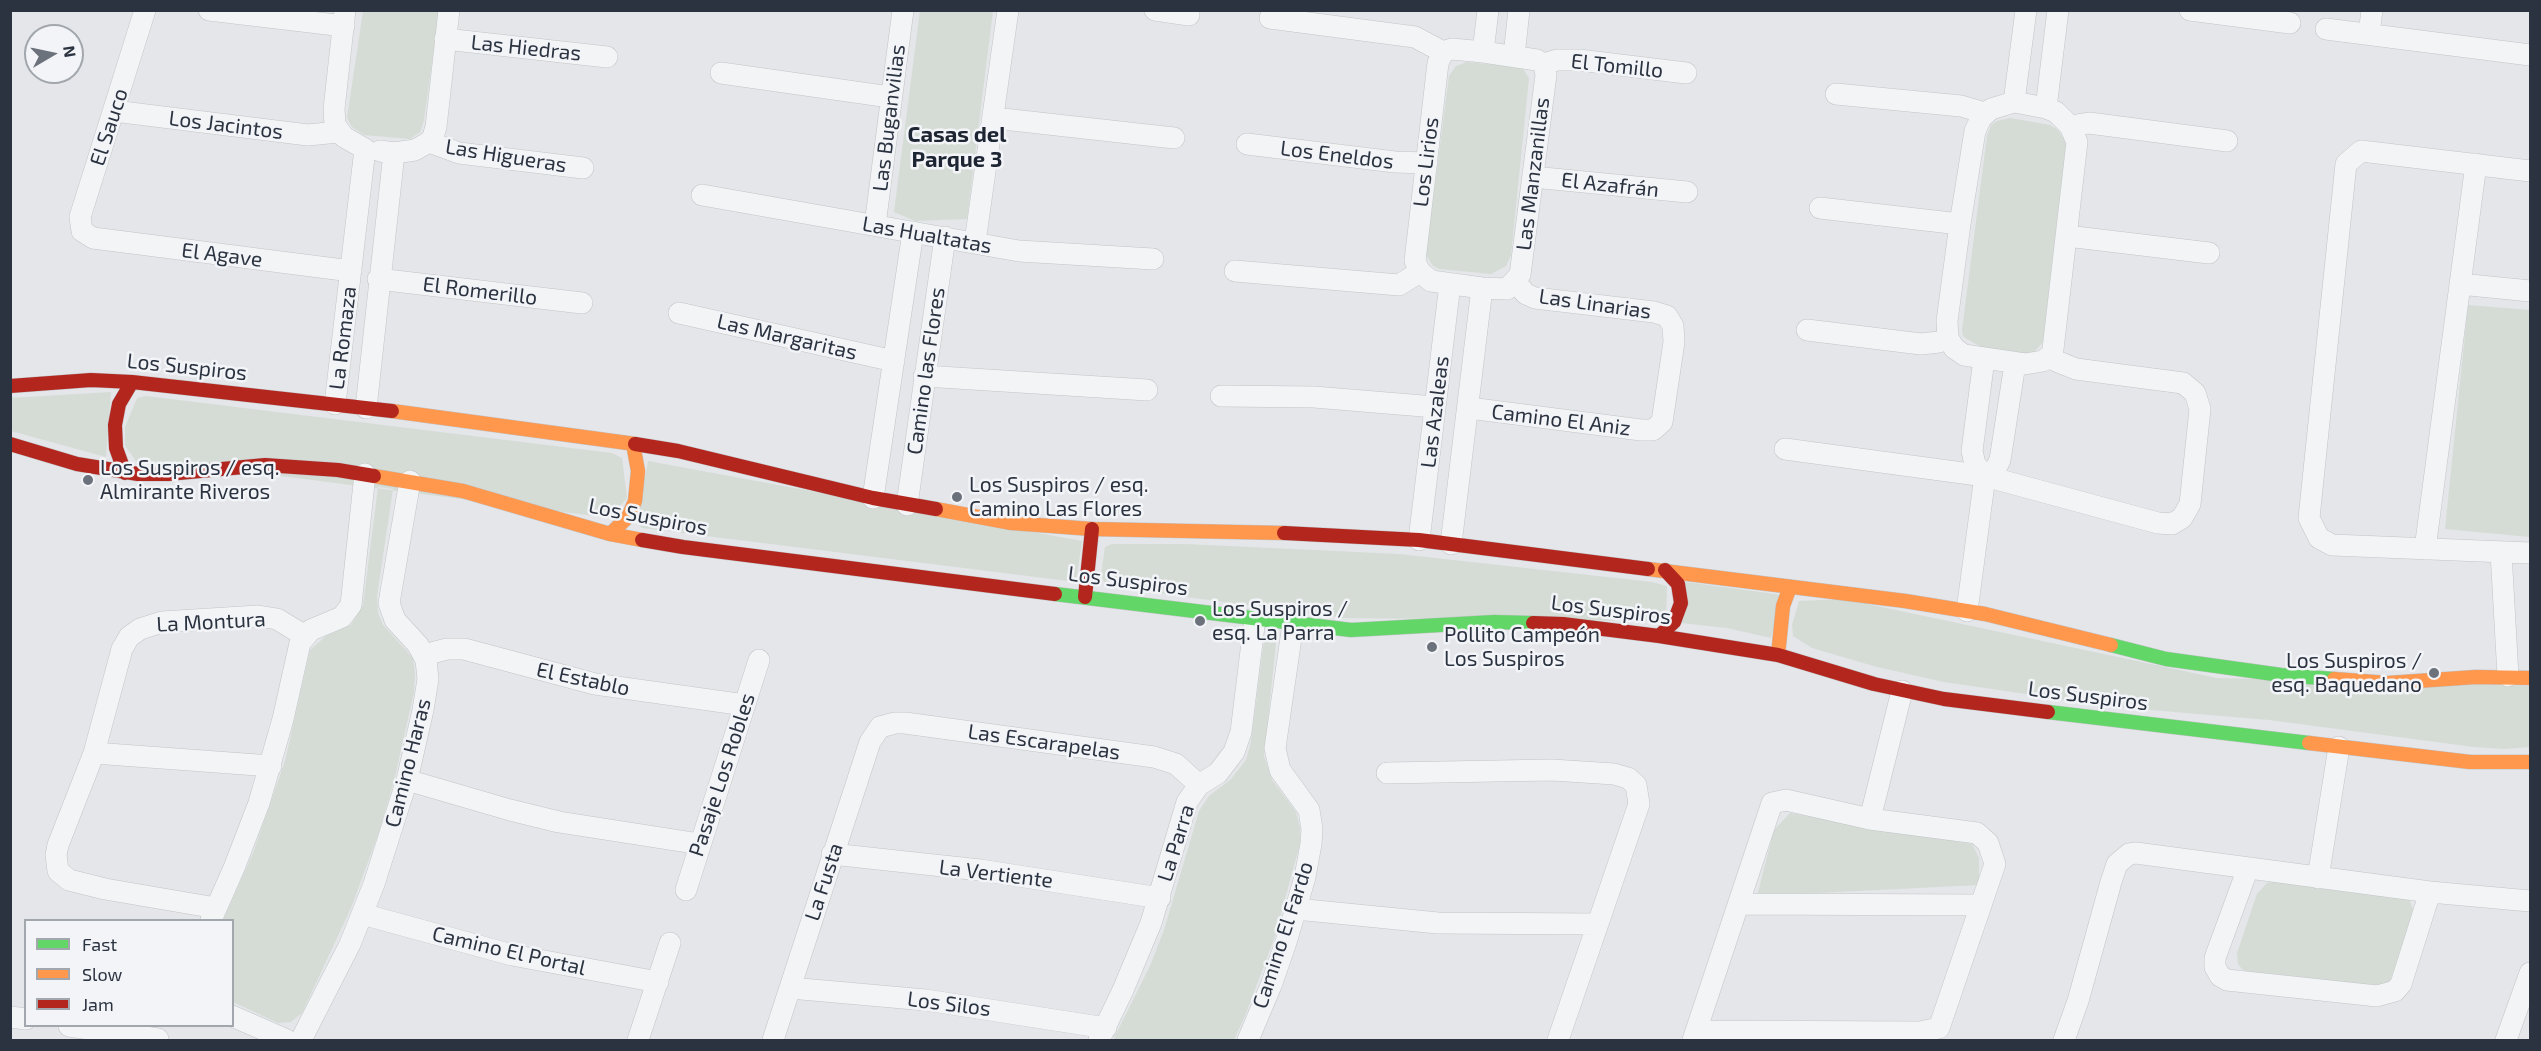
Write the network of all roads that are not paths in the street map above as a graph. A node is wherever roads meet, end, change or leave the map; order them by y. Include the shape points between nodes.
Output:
1 (145, 10) edge
2 (209, 10) edge
3 (449, 10) edge
4 (903, 10) edge
5 (1008, 10) edge
6 (1155, 10) edge
7 (1488, 10) edge
8 (1519, 10) edge
9 (2026, 10) edge
10 (2058, 10) edge
11 (2190, 10) edge
12 (2372, 10) edge
13 (2251, 14) edge
14 (1189, 15) dead end
15 (344, 18) edge
16 (1270, 18) dead end
17 (2290, 23) dead end
18 (2326, 29) dead end
19 (2369, 34) junction
20 (446, 39) junction
21 (1443, 52) junction
22 (1483, 52) junction
23 (2530, 55) edge
24 (1514, 56) junction
25 (607, 57) dead end
26 (1544, 64) junction
27 (721, 73) dead end
28 (1686, 73) dead end
29 (1836, 94) dead end
30 (890, 97) junction
31 (2014, 102) junction
32 (2046, 108) junction
33 (114, 111) junction
34 (1985, 113) junction
35 (994, 118) junction
36 (2070, 126) junction
37 (338, 132) junction
38 (1174, 138) dead end
39 (2227, 141) dead end
40 (429, 142) junction
41 (1247, 144) dead end
42 (365, 149) junction
43 (394, 153) junction
44 (1427, 163) junction
45 (2476, 164) junction
46 (583, 168) dead end
47 (2530, 171) edge
48 (1533, 177) junction
49 (1687, 192) dead end
50 (702, 195) dead end
51 (1820, 208) dead end
52 (1960, 224) junction
53 (875, 225) junction
54 (913, 232) junction
55 (2067, 236) junction
56 (945, 237) junction
57 (93, 238) joint
58 (975, 242) junction
59 (2209, 253) dead end
60 (1153, 259) dead end
61 (351, 271) junction
62 (1235, 271) dead end
63 (1420, 272) junction
64 (378, 279) junction
65 (1515, 282) junction
66 (1450, 284) junction
67 (2460, 284) junction
68 (1482, 288) junction
69 (2530, 291) edge
70 (582, 303) dead end
71 (679, 313) dead end
72 (1807, 330) dead end
73 (1948, 338) junction
74 (2051, 355) junction
75 (1984, 358) junction
76 (894, 361) junction
77 (2015, 364) junction
78 (924, 376) junction
79 (132, 382) junction
80 (10, 386) edge
81 (1147, 390) dead end
82 (1221, 396) dead end
83 (335, 404) junction
84 (366, 408) junction
85 (1435, 408) junction
86 (1469, 408) junction
87 (1653, 430) joint
88 (10, 444) edge
89 (633, 444) junction
90 (1785, 449) dead end
91 (125, 472) junction
92 (365, 474) junction
93 (1985, 476) junction
94 (410, 481) junction
95 (873, 498) junction
96 (907, 505) junction
97 (1092, 529) junction
98 (610, 534) junction
99 (1419, 540) junction
100 (1451, 544) junction
101 (2425, 549) junction
102 (2501, 552) junction
103 (2530, 554) edge
104 (1665, 570) junction
105 (1790, 587) junction
106 (1085, 597) junction
107 (1967, 611) junction
108 (1255, 618) junction
109 (1293, 624) junction
110 (305, 636) junction
111 (1659, 636) junction
112 (424, 655) junction
113 (1778, 655) junction
114 (759, 660) dead end
115 (2508, 676) junction
116 (2530, 678) edge
117 (1902, 691) junction
118 (745, 705) junction
119 (880, 728) joint
120 (2339, 747) junction
121 (94, 753) junction
122 (2530, 762) edge
123 (271, 766) junction
124 (1387, 774) dead end
125 (407, 780) junction
126 (1199, 785) junction
127 (1870, 819) junction
128 (700, 844) junction
129 (832, 854) junction
130 (2248, 868) junction
131 (2318, 878) junction
132 (686, 890) dead end
133 (2430, 892) junction
134 (1160, 898) junction
135 (2530, 901) edge
136 (1739, 904) junction
137 (1981, 905) junction
138 (1296, 909) junction
139 (213, 914) edge
140 (362, 914) junction
141 (1597, 924) junction
142 (670, 943) dead end
143 (2530, 973) edge
144 (658, 982) junction
145 (790, 988) junction
146 (234, 1017) edge
147 (79, 1027) edge
148 (1102, 1034) edge
149 (159, 1035) edge
150 (1694, 1036) edge
151 (1253, 1039) edge
152 (287, 1041) edge
153 (301, 1041) edge
154 (638, 1041) edge
155 (773, 1041) edge
156 (1558, 1041) edge
157 (2064, 1041) edge
158 (2505, 1041) edge

1 - 33 street, El Sauco
2 - 15 street
3 - 20 street
4 - 30 street, Las Buganvilias
5 - 35 street
6 - 14 street
7 - 22 street
8 - 24 street
9 - 31 street
10 - 32 street
11 - 13 street
12 - 19 street
13 - 17 street
15 - 37 street via 334,109
16 - 21 street via 1415,37
18 - 19 street
19 - 23 street
20 - 25 street, Las Hiedras
20 - 40 street via 436,127
21 - 22 street, El Tomillo
21 - 44 street, Los Lirios via 1438,63
22 - 24 street, El Tomillo
24 - 26 street, El Tomillo
26 - 28 street, El Tomillo via 1572,60
26 - 48 street, Las Manzanillas via 1546,75
27 - 30 street
29 - 34 street via 1961,106
30 - 53 street, Las Buganvilias
31 - 32 street
31 - 34 street via 1997,105
32 - 36 street
33 - 37 street, Los Jacintos via 308,135
33 - 57 street, El Sauco via 80,217 82,231
34 - 52 street via 1975,131
35 - 38 street
35 - 58 street
36 - 39 street via 2089,123
36 - 55 street via 2077,142
37 - 42 street
40 - 43 street via 415,150
40 - 46 street, Las Higueras via 459,153
41 - 44 street, Los Eneldos
42 - 43 street
42 - 61 street, La Romaza
43 - 64 street, La Romaza
44 - 63 street, Los Lirios via 1414,255
45 - 47 street
45 - 67 street
45 - 101 street via 2361,151 2346,164 2309,518 2319,538 2332,545
48 - 49 street, El Azafrán
48 - 65 street, Las Manzanillas via 1521,270
50 - 53 street, Las Hualtatas
51 - 52 street
52 - 73 street
53 - 54 street, Las Hualtatas
54 - 56 street, Las Hualtatas
54 - 76 street, Camino las Flores
55 - 59 street
55 - 74 street
56 - 58 street, Las Hualtatas
56 - 78 street, Camino las Flores
57 - 61 street, El Agave
58 - 60 street, Las Hualtatas via 1019,251
61 - 83 street, La Romaza
62 - 63 street via 1399,285
63 - 66 street via 1431,281
64 - 70 street, El Romerillo
64 - 84 street, La Romaza
65 - 68 street via 1503,290
65 - 87 street, Las Linarias via 1535,298 1667,316 1673,326 1674,342 1662,422
66 - 68 street
66 - 85 street, Las Azaleas
67 - 69 street
67 - 101 street
68 - 86 street, Las Azaleas
71 - 76 street, Las Margaritas
72 - 73 street via 1921,344
73 - 75 street via 1964,354
74 - 77 street via 2037,363
74 - 93 street via 2076,369 2190,387 2200,408 2187,513 2178,522 2158,523
75 - 77 street
75 - 93 street via 1972,451 1975,464
76 - 95 street, Camino las Flores
77 - 93 street via 2000,460
78 - 81 street
78 - 96 street, Camino las Flores
79 - 80 street, Los Suspiros via 91,380
79 - 83 street, Los Suspiros
79 - 91 street via 119,404 116,425 116,448
82 - 85 street via 1314,397
83 - 84 street, Los Suspiros
84 - 89 street, Los Suspiros
85 - 99 street, Las Azaleas
86 - 87 street, Camino El Aniz
86 - 100 street, Las Azaleas
88 - 91 street, Los Suspiros via 77,464
89 - 95 street, Los Suspiros via 678,451
89 - 98 street via 638,471 635,501 622,524
90 - 93 street
91 - 92 street, Los Suspiros via 168,474 264,465
92 - 94 street, Los Suspiros
92 - 110 street via 351,605 342,617
93 - 107 street
94 - 98 street, Los Suspiros via 463,491
94 - 112 street via 389,603 395,620
95 - 96 street, Los Suspiros
96 - 97 street, Los Suspiros via 1011,523
97 - 99 street, Los Suspiros
97 - 106 street
98 - 106 street, Los Suspiros via 683,547
99 - 100 street, Los Suspiros
100 - 104 street, Los Suspiros
101 - 102 street
102 - 103 street
102 - 115 street
104 - 105 street, Los Suspiros
104 - 111 street via 1678,584 1681,603 1677,618
105 - 107 street, Los Suspiros
105 - 113 street via 1783,606
106 - 108 street, Los Suspiros
107 - 115 street, Los Suspiros via 2166,659 2269,674 2388,683
108 - 109 street, Los Suspiros
108 - 126 street, La Parra via 1238,743 1225,765
109 - 111 street, Los Suspiros via 1368,630 1520,621
109 - 138 street, Camino El Fardo via 1275,748 1280,770 1304,802 1311,819 1311,844
110 - 121 street, La Montura via 277,619 258,616 179,621 140,629 129,637 123,649
110 - 123 street via 296,653
111 - 113 street, Los Suspiros
112 - 118 street, El Establo via 464,649 595,684
112 - 125 street, Camino Haras via 428,672 426,695
113 - 117 street, Los Suspiros
114 - 118 street, Pasaje Los Robles
115 - 116 street, Los Suspiros
117 - 120 street, Los Suspiros
117 - 127 street
118 - 128 street, Pasaje Los Robles
119 - 126 street, Las Escarapelas via 905,723 1154,757 1176,764
119 - 129 street, La Fusta via 870,742
120 - 122 street, Los Suspiros via 2470,762
120 - 131 street
121 - 123 street
121 - 139 street, La Montura via 58,845 58,871 81,884
123 - 139 street via 244,844
124 - 141 street via 1552,770 1628,778 1636,785 1640,804
125 - 128 street via 551,820
125 - 140 street, Camino Haras
126 - 134 street, La Parra via 1182,815
127 - 136 street via 1786,800 1772,803
127 - 137 street via 1977,833 1988,843 1995,864
128 - 132 street, Pasaje Los Robles
129 - 134 street, La Vertiente via 980,870
129 - 145 street, La Fusta
130 - 131 street
130 - 133 street via 2215,958 2215,967 2227,980 2377,996 2395,991 2401,984
130 - 157 street via 2136,853 2122,857
131 - 133 street
133 - 135 street
134 - 148 street, La Parra
136 - 137 street
136 - 150 street
137 - 150 street via 1939,1028 1920,1032
138 - 141 street via 1438,923
138 - 151 street, Camino El Fardo
140 - 144 street, Camino El Portal via 512,955
140 - 153 street, Camino Haras
141 - 156 street
142 - 144 street
143 - 158 street
144 - 154 street
145 - 148 street, Los Silos via 937,1002
145 - 155 street, La Fusta
146 - 152 street
147 - 149 street

